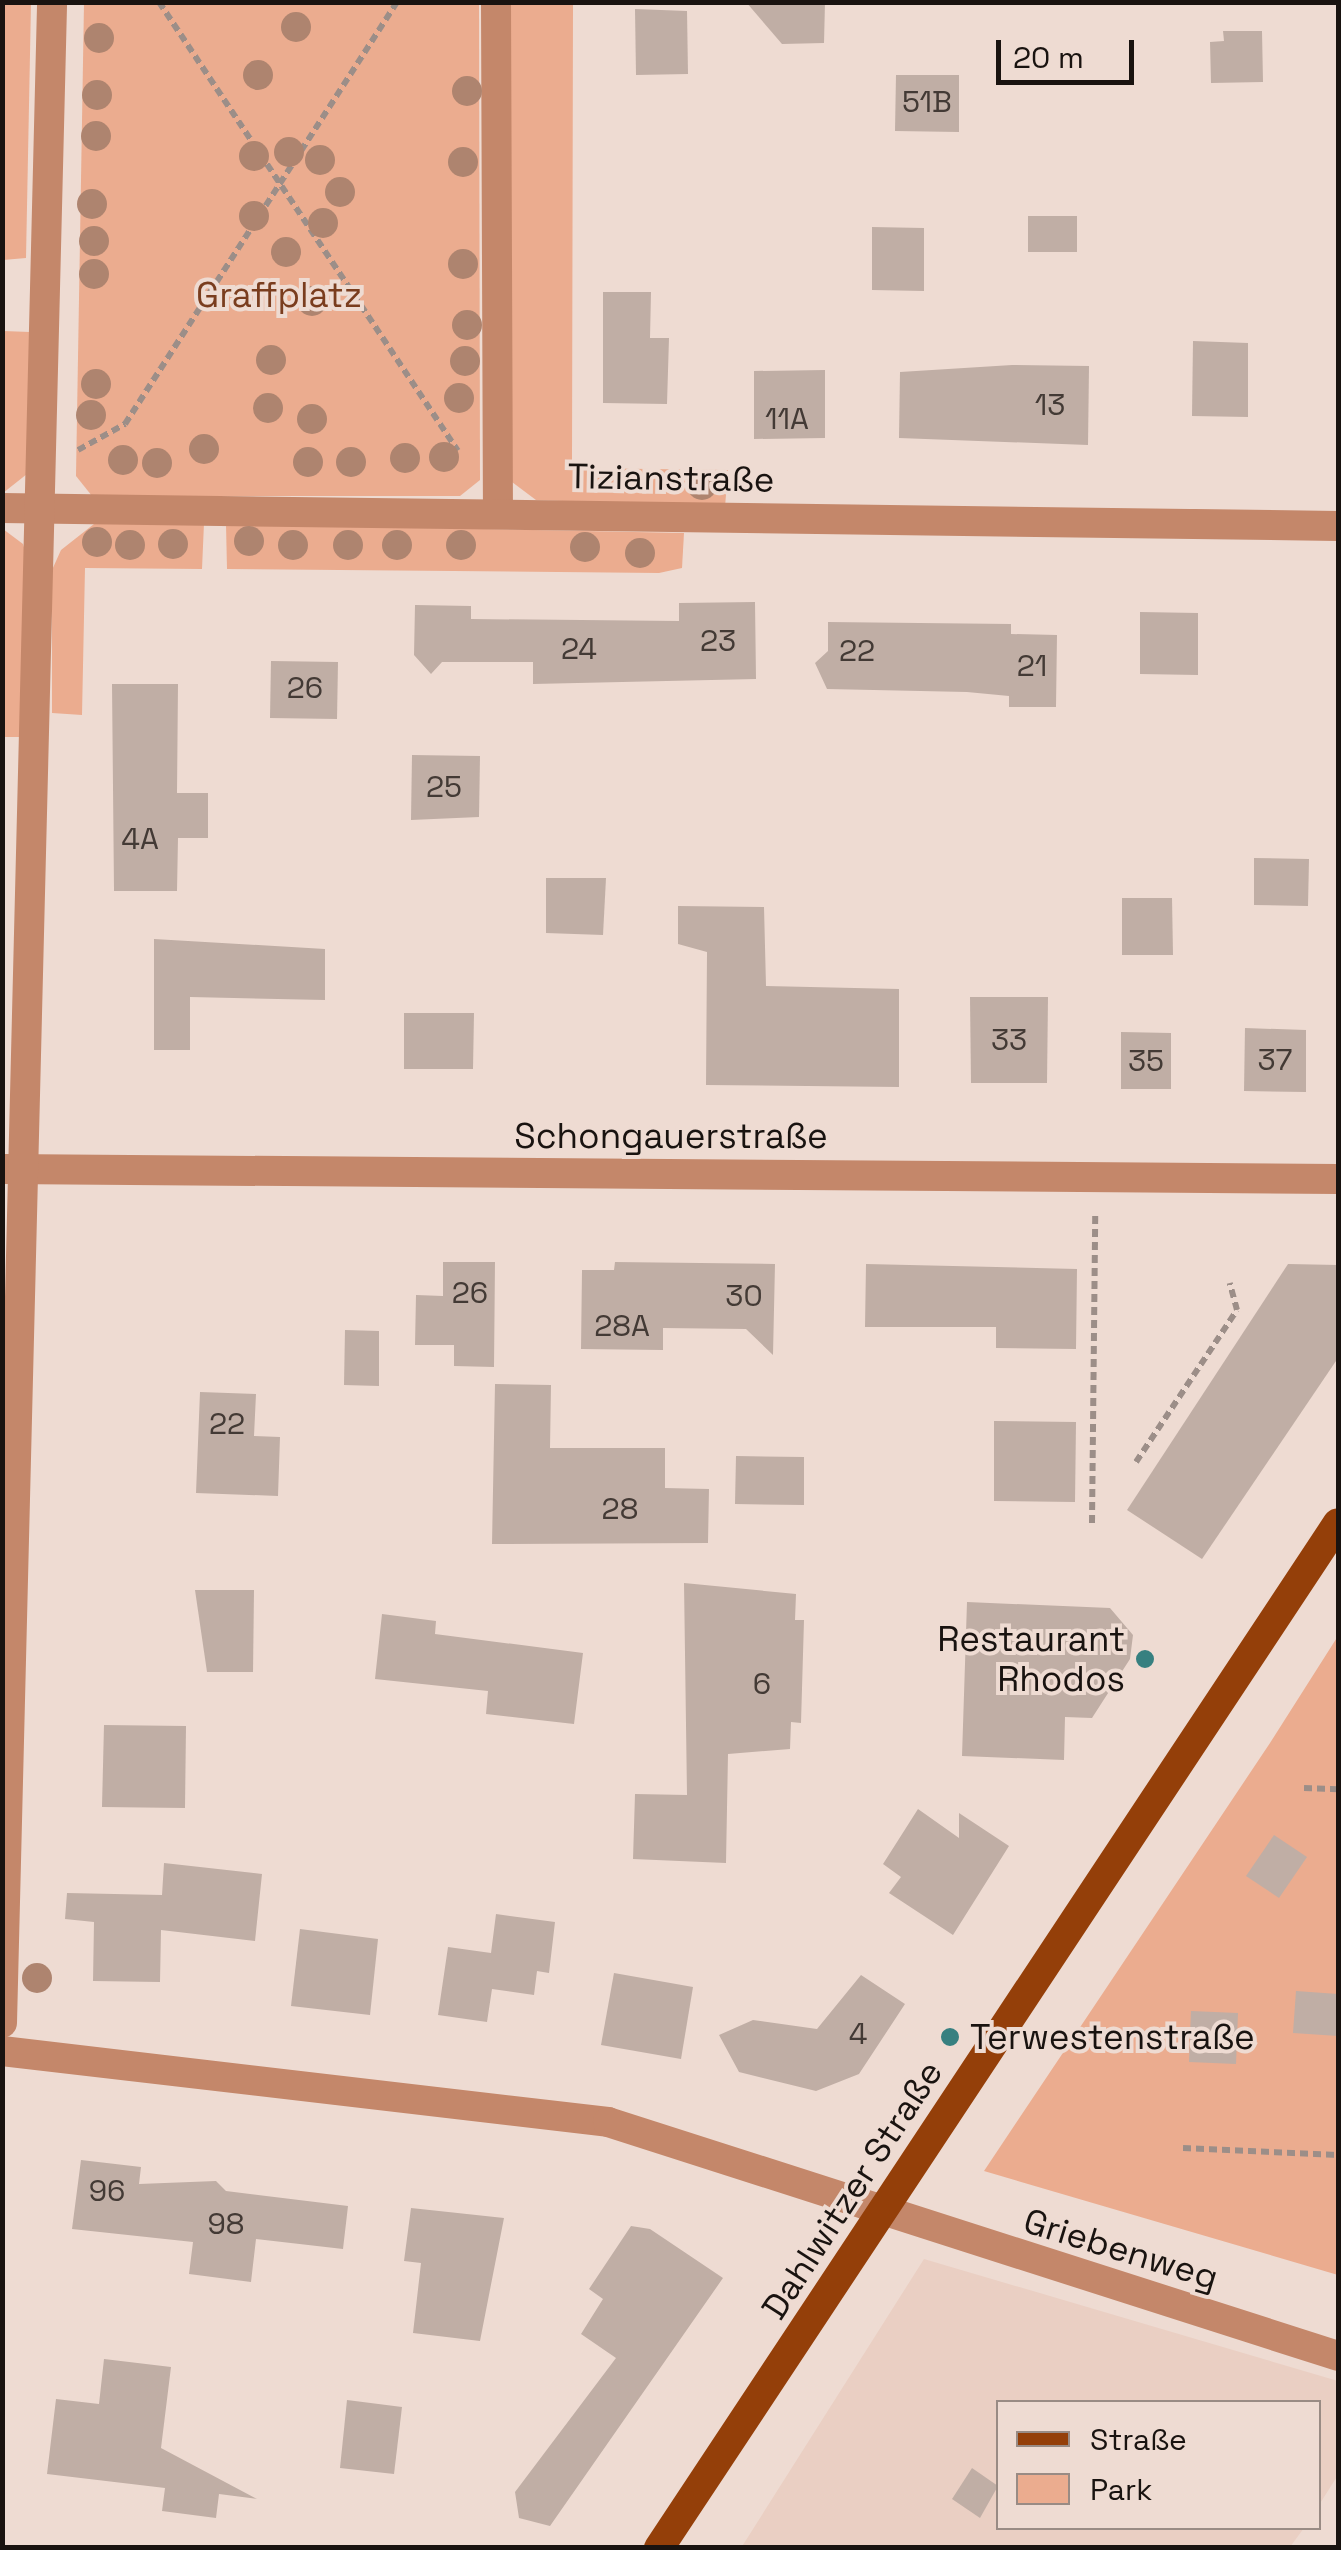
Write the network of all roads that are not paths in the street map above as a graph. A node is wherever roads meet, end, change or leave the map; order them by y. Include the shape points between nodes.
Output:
1 (52, 2) edge
2 (496, 2) edge
3 (2, 508) edge
4 (43, 508) junction
5 (498, 512) junction
6 (1338, 526) edge
7 (12, 1169) edge
8 (1338, 1179) edge
9 (1338, 1523) edge
10 (2, 2022) edge
11 (2, 2051) edge
12 (880, 2214) junction
13 (1338, 2356) edge
14 (659, 2548) edge

1 - 4 street
2 - 5 street
3 - 4 street, Tizianstraße
4 - 5 street, Tizianstraße
4 - 7 street
5 - 6 street, Tizianstraße
7 - 8 street, Schongauerstraße
7 - 10 street
9 - 12 main road, Dahlwitzer Straße
11 - 12 street via 608,2122
12 - 13 street, Griebenweg
12 - 14 main road, Dahlwitzer Straße

